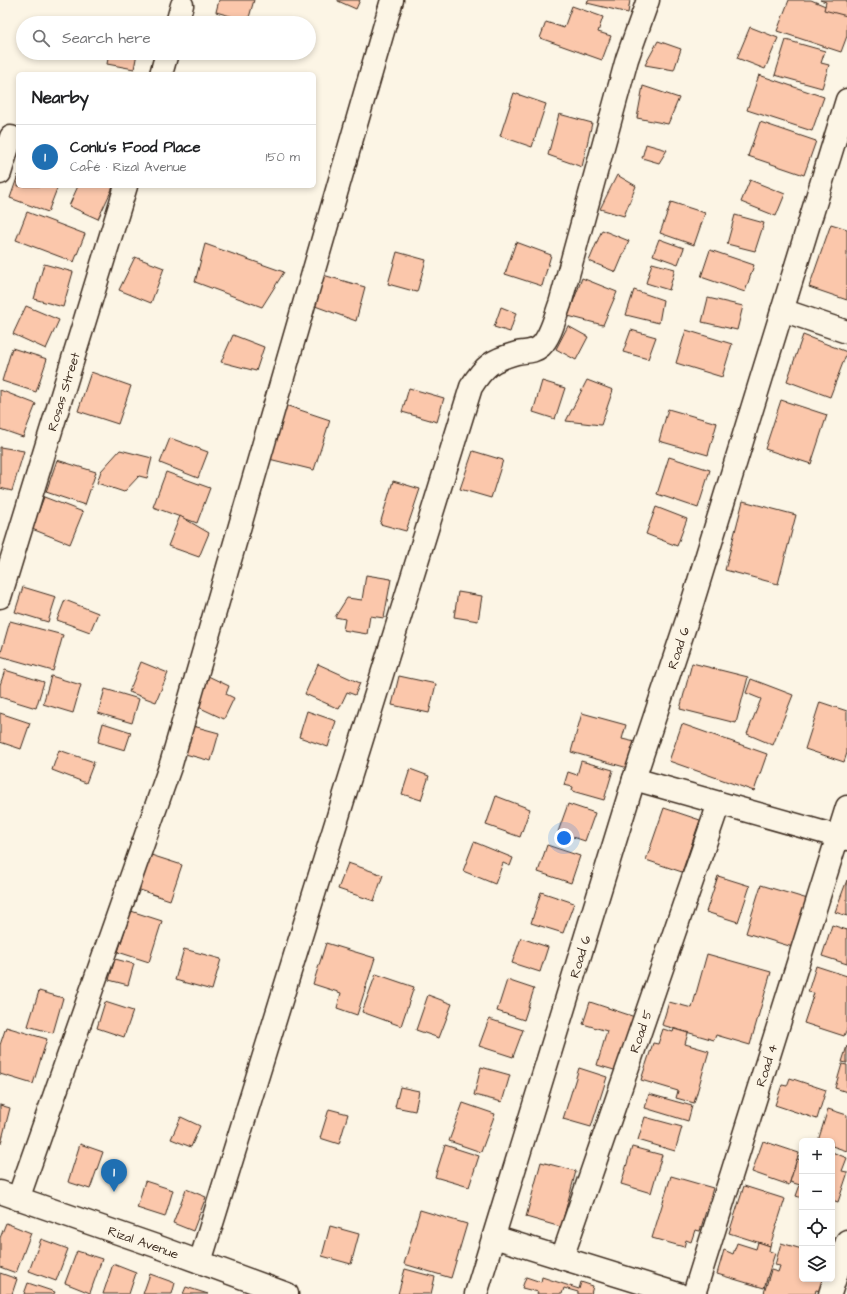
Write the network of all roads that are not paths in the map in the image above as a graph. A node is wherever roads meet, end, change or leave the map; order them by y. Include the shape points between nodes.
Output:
1 (392, 0) edge
2 (648, 0) edge
3 (165, 60) edge
4 (162, 72) edge
5 (847, 100) edge
6 (11, 137) dead end
7 (0, 173) edge
8 (125, 188) edge
9 (782, 310) junction
10 (847, 332) edge
11 (0, 597) edge
12 (634, 779) junction
13 (719, 803) junction
14 (847, 807) edge
15 (842, 838) edge
16 (9, 1195) edge
17 (494, 1237) junction
18 (847, 1241) edge
19 (562, 1258) junction
20 (200, 1262) junction
21 (287, 1294) edge
22 (476, 1294) edge
23 (678, 1294) edge
24 (694, 1294) edge
25 (830, 1294) edge

1 - 16 street via 170,764
2 - 20 street via 627,58 560,304 548,337 540,347 531,352 518,353 490,364 471,387
3 - 4 street
5 - 9 street, Road 6
6 - 7 street
8 - 11 street, Rosas Street
9 - 10 street
9 - 12 street, Road 6 via 687,620
12 - 13 street
12 - 17 street, Road 6
13 - 15 street
13 - 19 street, Road 5
14 - 15 street, Road 4
15 - 24 street, Road 4
16 - 20 street, Rizal Avenue
17 - 19 street
17 - 22 street, Road 6
18 - 25 street
19 - 23 street
20 - 21 street, Rizal Avenue

